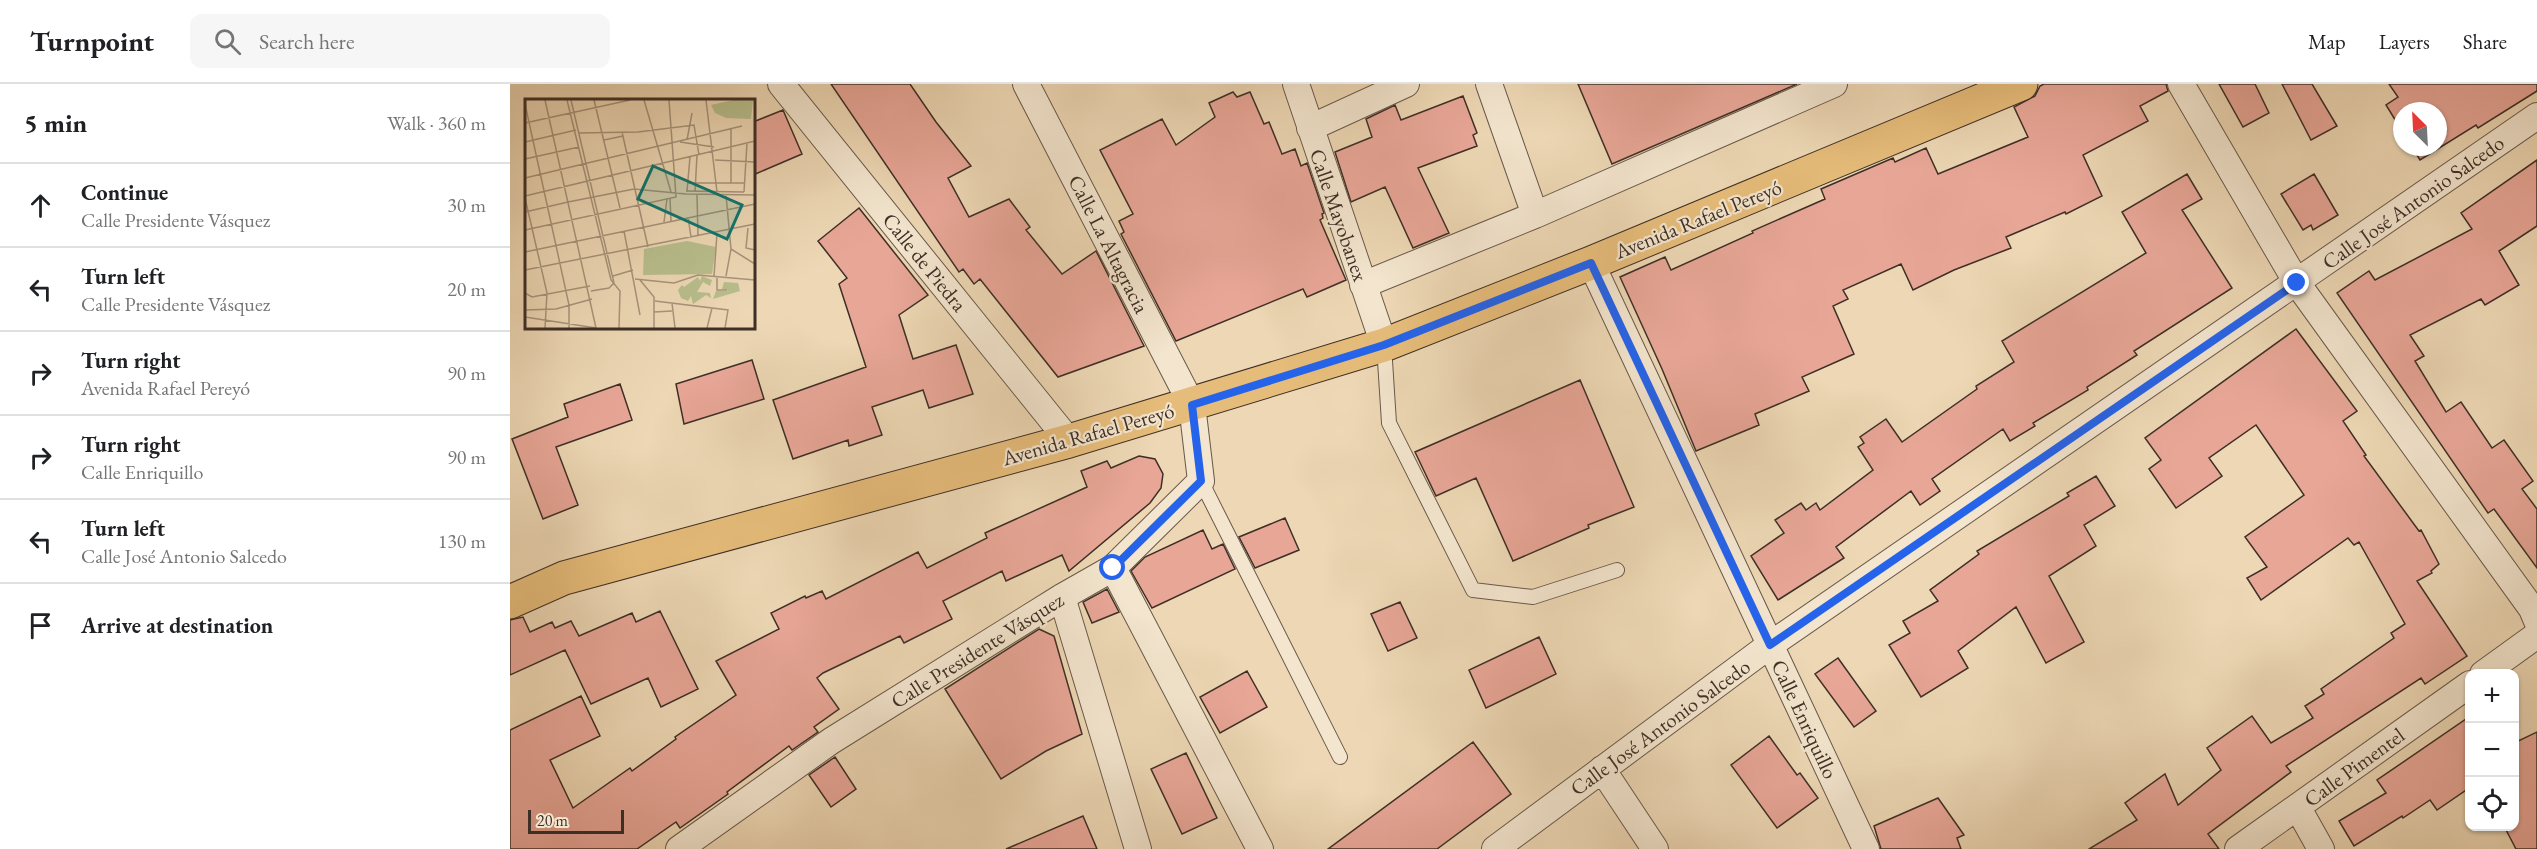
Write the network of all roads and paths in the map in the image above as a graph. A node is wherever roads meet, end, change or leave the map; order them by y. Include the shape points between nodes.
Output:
1 (781, 84) edge
2 (1026, 84) edge
3 (1296, 84) edge
4 (1406, 84) edge
5 (1490, 84) edge
6 (1834, 84) edge
7 (2021, 84) edge
8 (2181, 84) edge
9 (2537, 116) edge
10 (1310, 128) junction
11 (1535, 215) junction
12 (1591, 263) junction
13 (2297, 283) junction
14 (1363, 285) junction
15 (1384, 345) junction
16 (1192, 405) junction
17 (1070, 441) junction
18 (1201, 481) junction
19 (1113, 568) junction
20 (1617, 570) dead end
21 (1062, 597) junction
22 (510, 602) edge
23 (2537, 621) edge
24 (2537, 634) edge
25 (1770, 645) junction
26 (2490, 669) edge
27 (2465, 687) edge
28 (1340, 757) dead end
29 (1602, 769) junction
30 (2298, 808) junction
31 (679, 849) edge
32 (1137, 849) edge
33 (1260, 849) edge
34 (1496, 849) edge
35 (1655, 849) edge
36 (1866, 849) edge
37 (2238, 849) edge
38 (2321, 849) edge

1 - 17 street, Calle de Piedra
2 - 16 street, Calle La Altagracia
3 - 10 street, Calle Mayobanex
4 - 10 street
5 - 11 street
6 - 11 street
7 - 12 main road, Avenida Rafael Pereyó
8 - 13 street
9 - 13 street, Calle José Antonio Salcedo
10 - 14 street, Calle Mayobanex
11 - 14 street
12 - 15 main road, Avenida Rafael Pereyó
12 - 25 street, Calle Enriquillo
13 - 23 street
13 - 25 street, Calle José Antonio Salcedo
14 - 15 street, Calle Mayobanex
15 - 16 main road, Avenida Rafael Pereyó
15 - 20 lane via 1389,423 1473,590 1533,597
16 - 17 main road, Avenida Rafael Pereyó
16 - 18 street
17 - 22 main road, Avenida Rafael Pereyó via 564,578
18 - 19 street, Calle Presidente Vásquez
18 - 28 lane
19 - 21 street, Calle Presidente Vásquez
19 - 33 street
21 - 31 street, Calle Presidente Vásquez via 831,741
21 - 32 street
24 - 26 street
25 - 29 street, Calle José Antonio Salcedo
25 - 36 street, Calle Enriquillo
27 - 30 street, Calle Pimentel
29 - 34 street, Calle José Antonio Salcedo
29 - 35 street
30 - 37 street, Calle Pimentel
30 - 38 street

